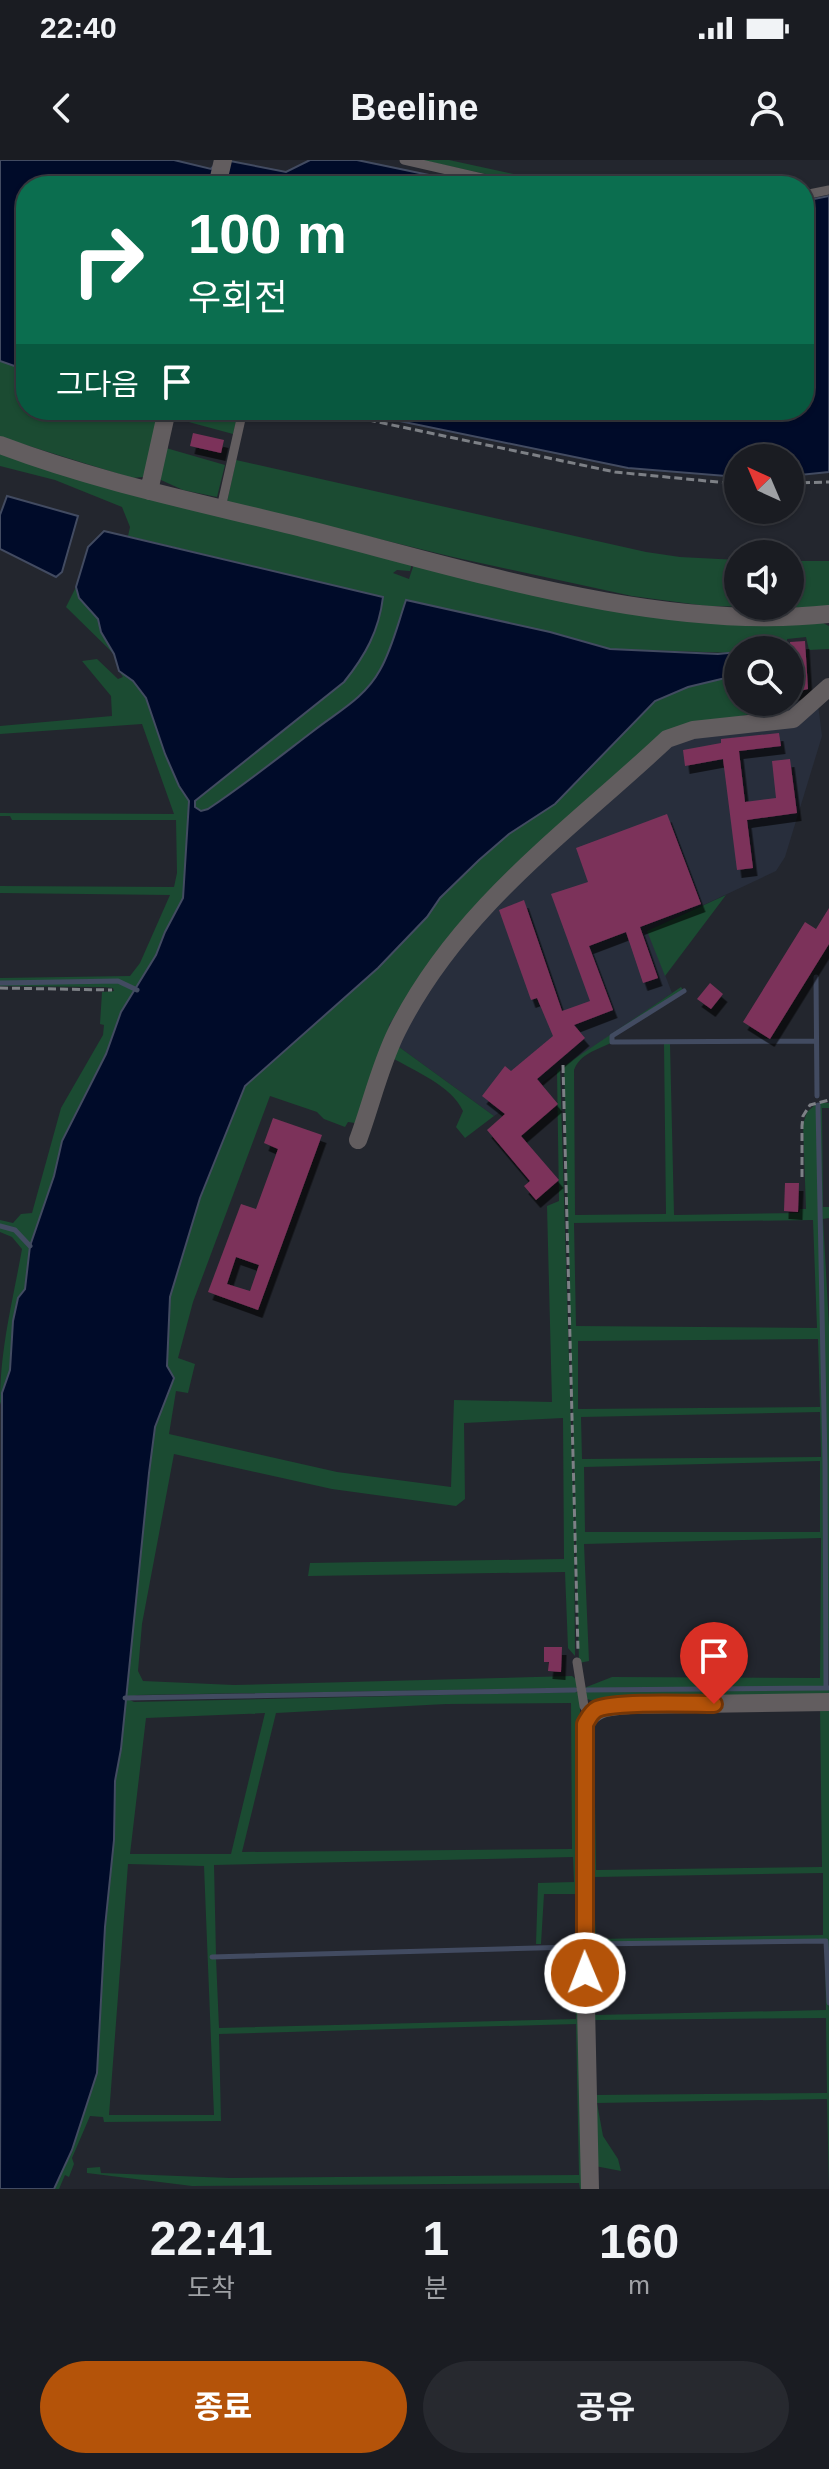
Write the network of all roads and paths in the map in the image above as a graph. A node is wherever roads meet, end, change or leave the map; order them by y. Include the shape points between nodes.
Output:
1 (404, 160) edge
2 (474, 176) edge
3 (165, 420) edge
4 (241, 420) edge
5 (368, 420) edge
6 (6, 449) edge
7 (829, 482) edge
8 (724, 483) edge
9 (804, 483) edge
10 (149, 491) junction
11 (221, 508) junction
12 (829, 614) edge
13 (829, 687) edge
14 (0, 988) edge
15 (112, 990) dead end
16 (563, 1065) dead end
17 (829, 1100) edge
18 (358, 1140) dead end
19 (802, 1177) dead end
20 (577, 1662) joint
21 (829, 1702) edge
22 (590, 1715) junction
23 (590, 2189) edge

1 - 2 lane
3 - 10 street
4 - 11 lane
5 - 8 path via 615,472
6 - 10 street
7 - 9 path
10 - 11 street
11 - 12 street via 620,603 739,616
13 - 18 street via 793,719 693,730 667,739 520,869 467,925 396,1032
14 - 15 path
16 - 20 path
17 - 19 path via 810,1105 803,1116
20 - 22 lane
21 - 22 street via 630,1705
22 - 23 street via 583,1759

